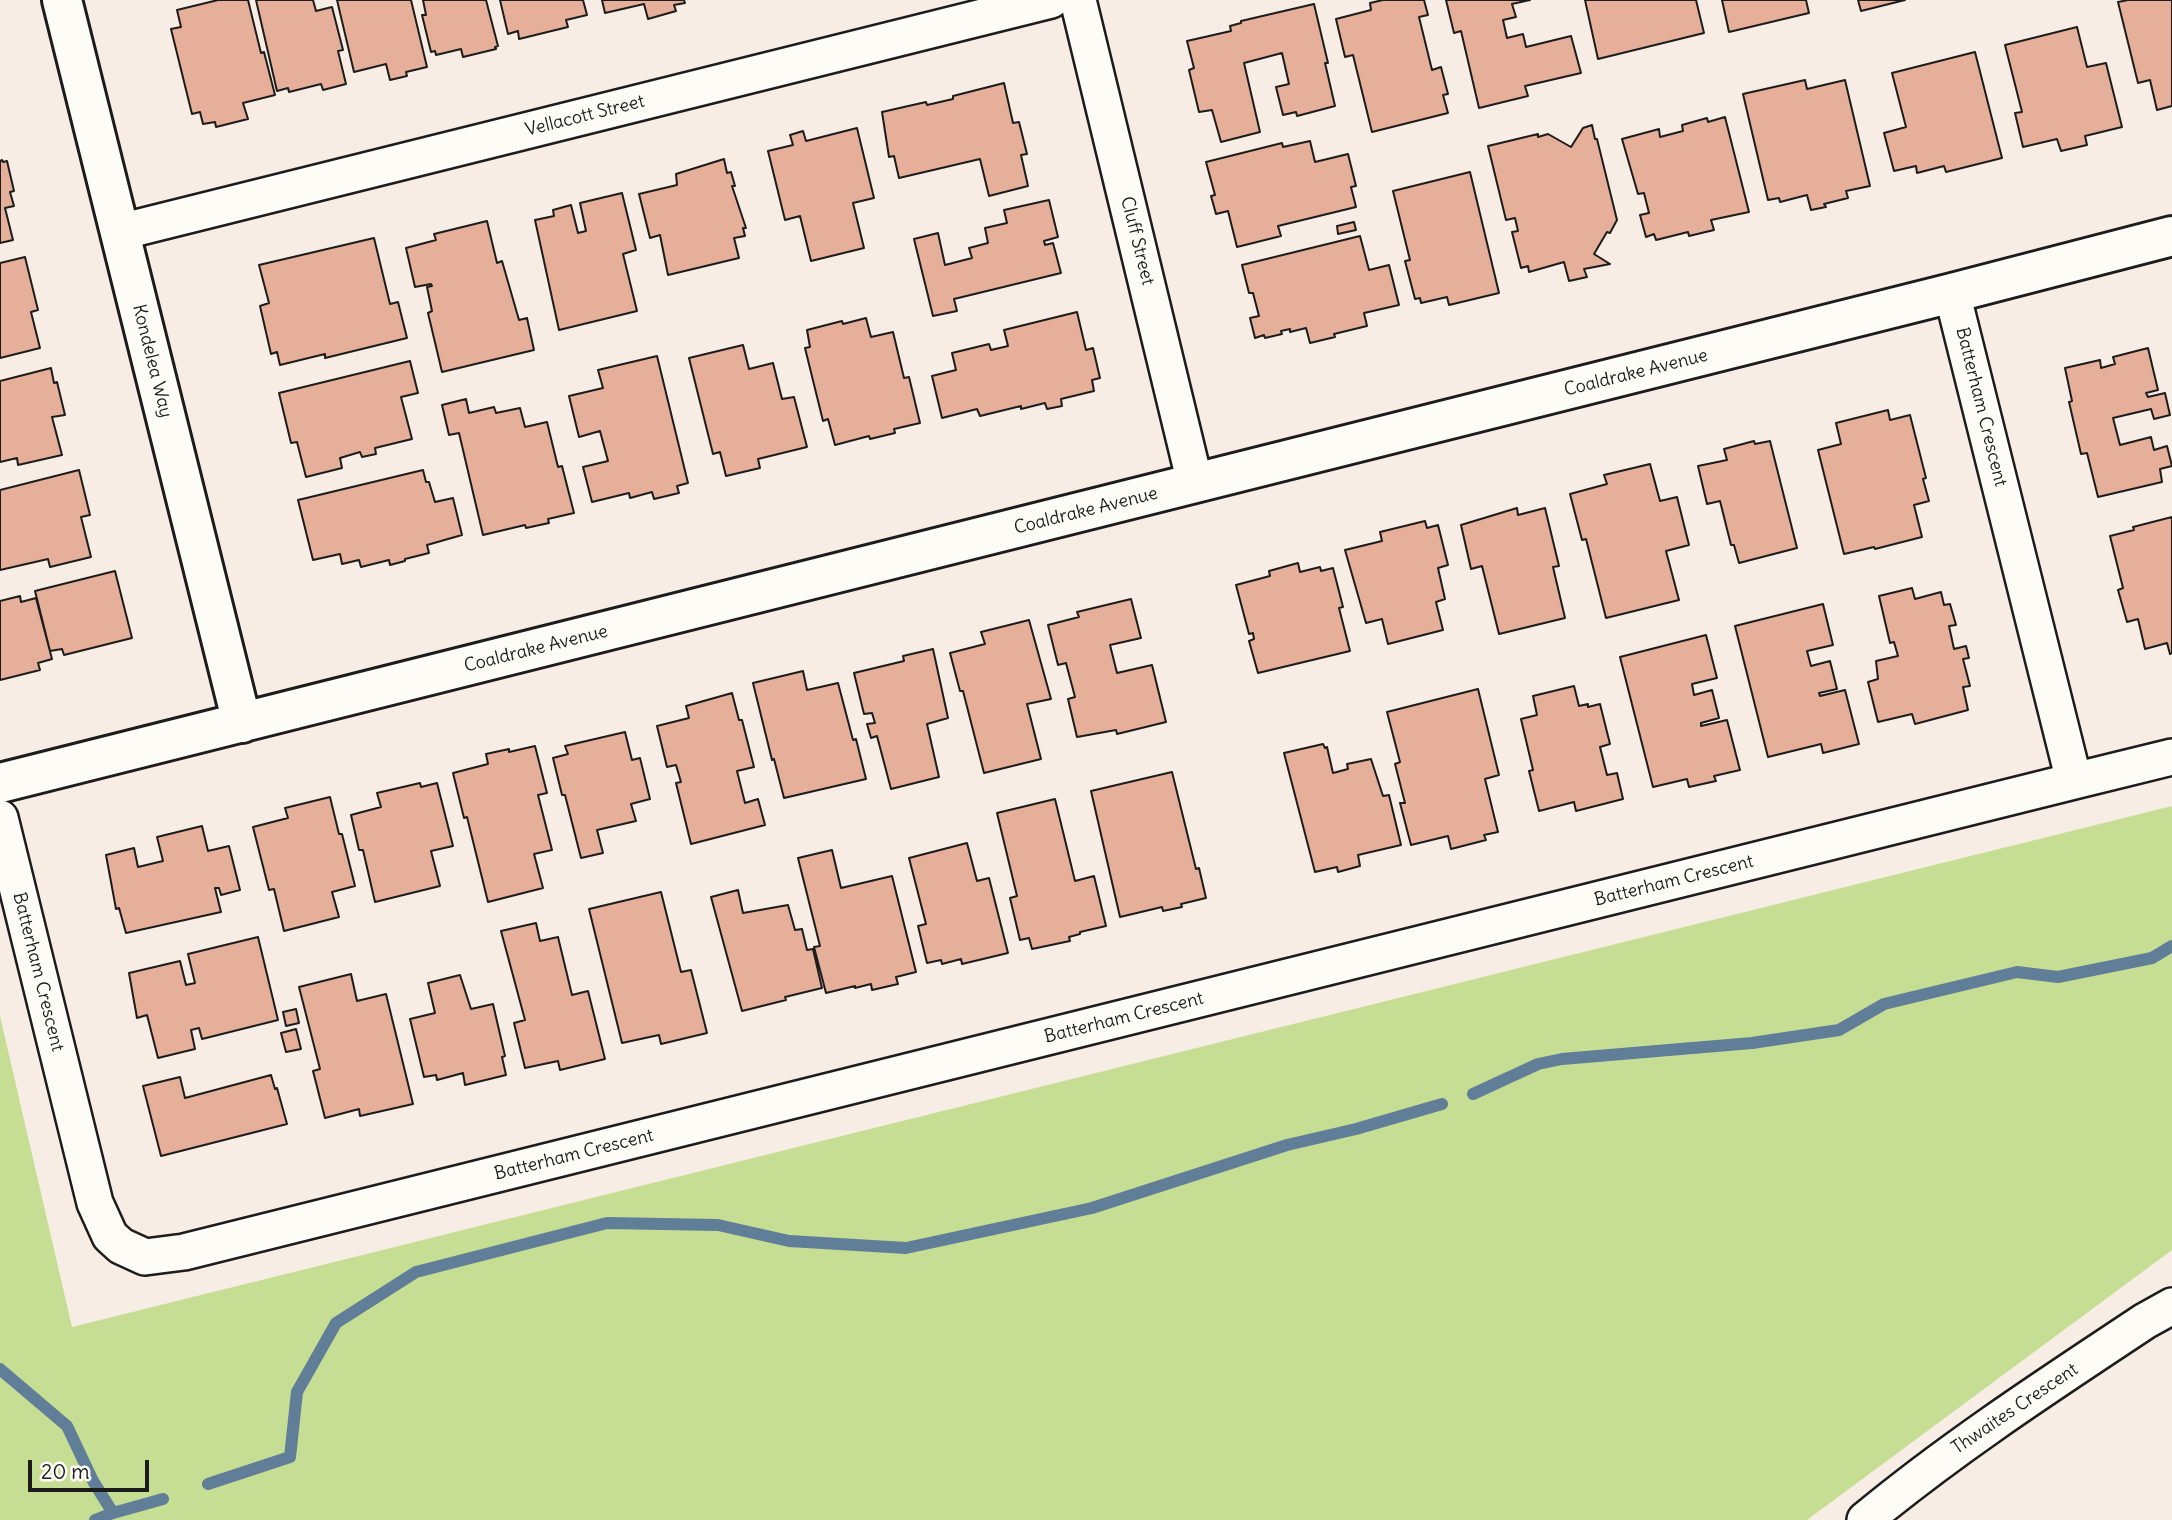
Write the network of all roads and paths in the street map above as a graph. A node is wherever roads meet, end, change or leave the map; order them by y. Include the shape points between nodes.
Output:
1 (62, 0) edge
2 (1051, 0) edge
3 (1078, 0) edge
4 (120, 232) junction
5 (2172, 236) edge
6 (1952, 293) junction
7 (1195, 483) junction
8 (242, 723) junction
9 (2172, 757) edge
10 (2074, 781) junction
11 (0, 783) edge
12 (0, 818) edge
13 (2172, 1306) edge
14 (1865, 1520) edge

1 - 4 street, Kondelea Way
2 - 4 street, Vellacott Street
3 - 7 street, Cluff Street
4 - 8 street, Kondelea Way
5 - 6 street, Coaldrake Avenue
6 - 7 street, Coaldrake Avenue
6 - 10 street, Batterham Crescent
7 - 8 street, Coaldrake Avenue
8 - 11 street, Coaldrake Avenue
9 - 10 street
10 - 12 street, Batterham Crescent via 184,1252 145,1257 110,1236 94,1203
13 - 14 street, Thwaites Crescent via 1985,1427

